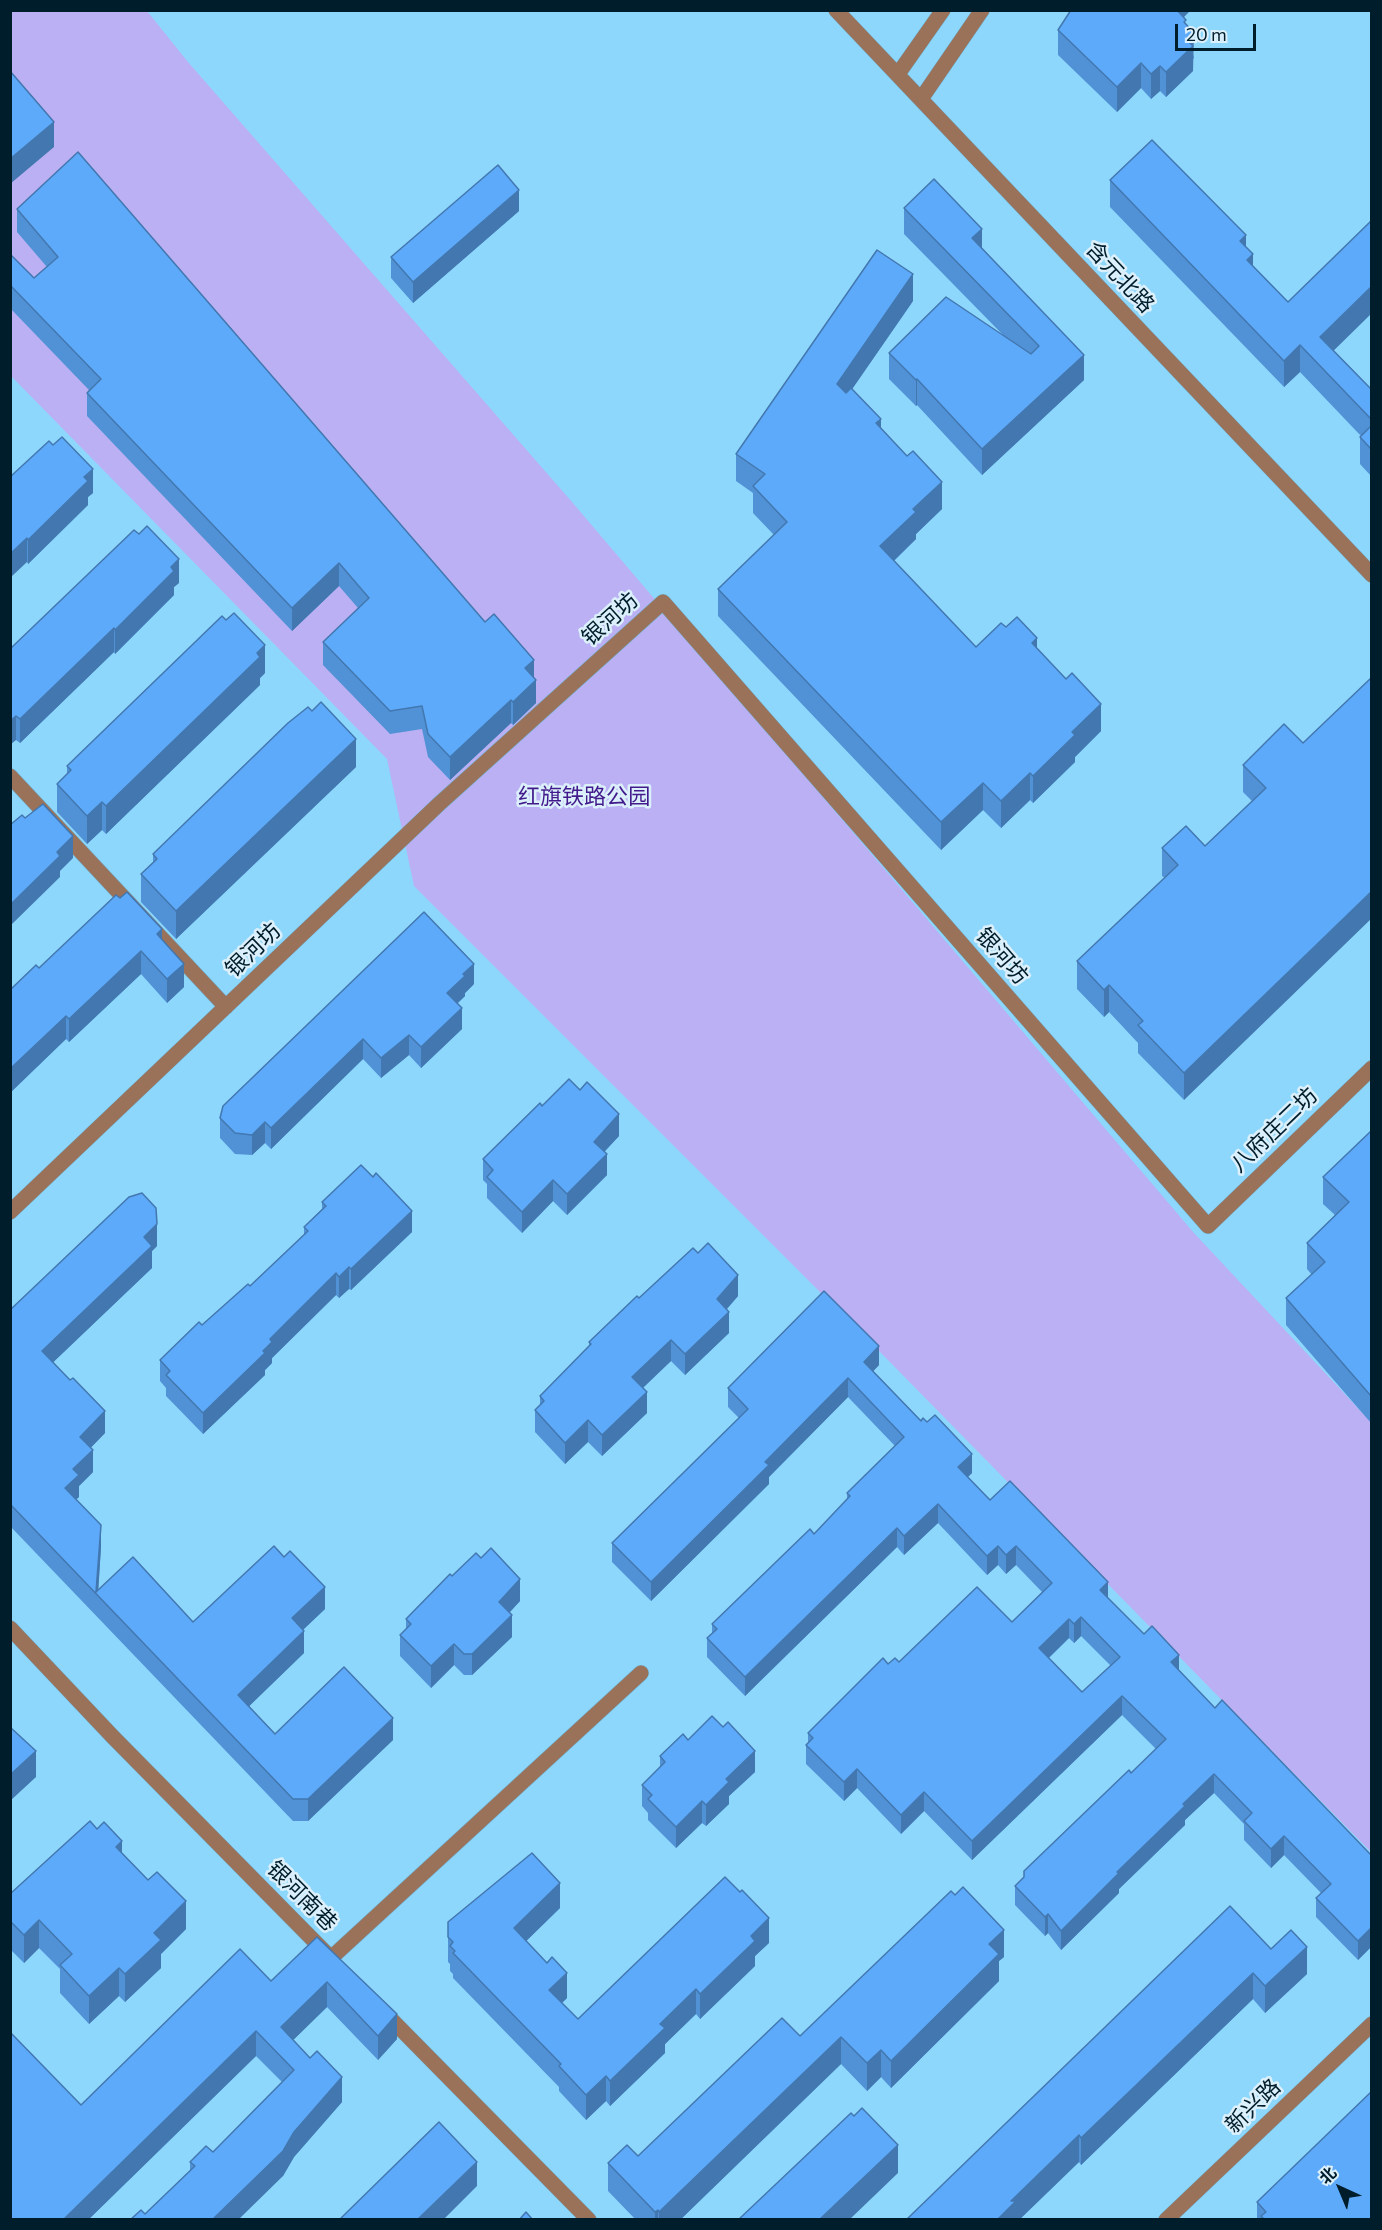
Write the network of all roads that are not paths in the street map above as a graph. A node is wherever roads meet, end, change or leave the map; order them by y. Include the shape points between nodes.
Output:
1 (836, 10) edge
2 (943, 10) edge
3 (982, 10) edge
4 (897, 74) junction
5 (921, 99) junction
6 (1371, 575) edge
7 (10, 776) edge
8 (226, 1007) junction
9 (1371, 1068) edge
10 (10, 1212) edge
11 (1208, 1226) joint
12 (10, 1628) edge
13 (641, 1673) dead end
14 (372, 2000) edge
15 (1371, 2024) edge
16 (589, 2220) edge
17 (1166, 2220) edge

1 - 4 street, 含元北路
2 - 4 street
3 - 5 street
4 - 5 street, 含元北路
5 - 6 street, 含元北路
7 - 8 street
8 - 10 street, 银河坊
8 - 11 street, 银河坊 via 438,804 663,602
9 - 11 street, 八府庄二坊
12 - 13 street, 银河南巷 via 335,1962
14 - 16 street
15 - 17 street, 新兴路

